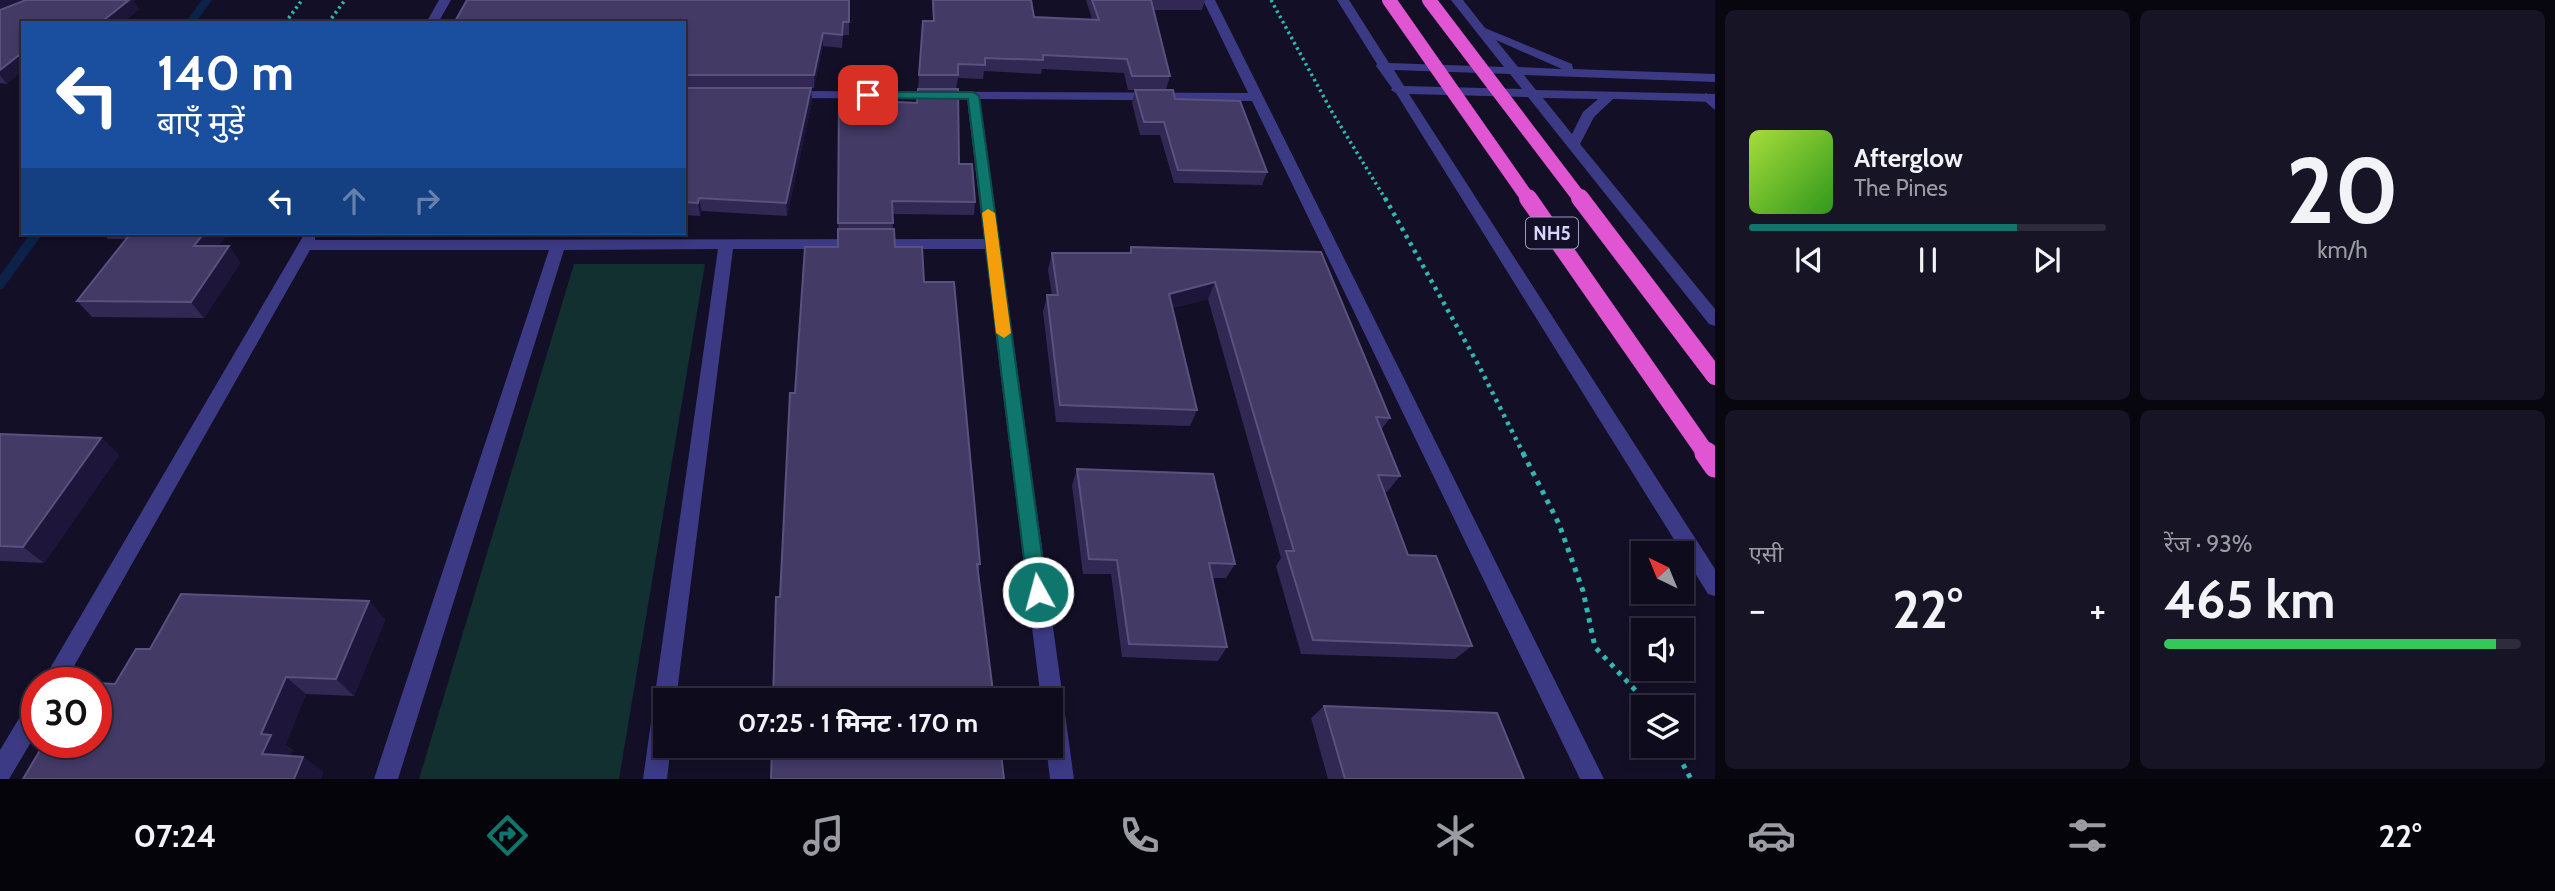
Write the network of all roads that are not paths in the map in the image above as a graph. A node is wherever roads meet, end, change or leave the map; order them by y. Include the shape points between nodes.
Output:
1 (446, 0) edge
2 (1209, 0) edge
3 (1343, 0) edge
4 (1389, 0) edge
5 (1429, 0) edge
6 (1457, 0) edge
7 (433, 21) edge
8 (1479, 29) junction
9 (1382, 65) junction
10 (1512, 69) junction
11 (1585, 73) junction
12 (1715, 78) edge
13 (1397, 90) junction
14 (1530, 93) junction
15 (780, 94) edge
16 (973, 96) junction
17 (1257, 97) junction
18 (1608, 97) junction
19 (1712, 100) edge
20 (1573, 145) junction
21 (308, 239) edge
22 (558, 244) junction
23 (726, 244) junction
24 (992, 244) junction
25 (1715, 320) edge
26 (1715, 376) edge
27 (1715, 466) edge
28 (1715, 587) edge
29 (61, 667) edge
30 (667, 688) edge
31 (21, 737) edge
32 (658, 758) edge
33 (0, 772) edge
34 (386, 779) edge
35 (655, 779) edge
36 (1062, 779) edge
37 (1592, 779) edge

1 - 7 street
2 - 17 street
3 - 9 street
4 - 27 highway, NH5, bridge
5 - 26 highway, NH5, bridge
6 - 8 street
8 - 10 street
8 - 11 street
9 - 10 street
9 - 13 street
10 - 11 street
10 - 14 street
11 - 12 street
13 - 14 street
13 - 28 street
14 - 18 street
14 - 20 street
15 - 16 street
16 - 17 street
16 - 24 street
17 - 37 street
18 - 19 street
18 - 20 street via 1588,115
20 - 25 street
21 - 22 street
21 - 29 street
22 - 23 street
22 - 34 street
23 - 24 street
23 - 30 street
24 - 36 street
31 - 33 street
32 - 35 street

